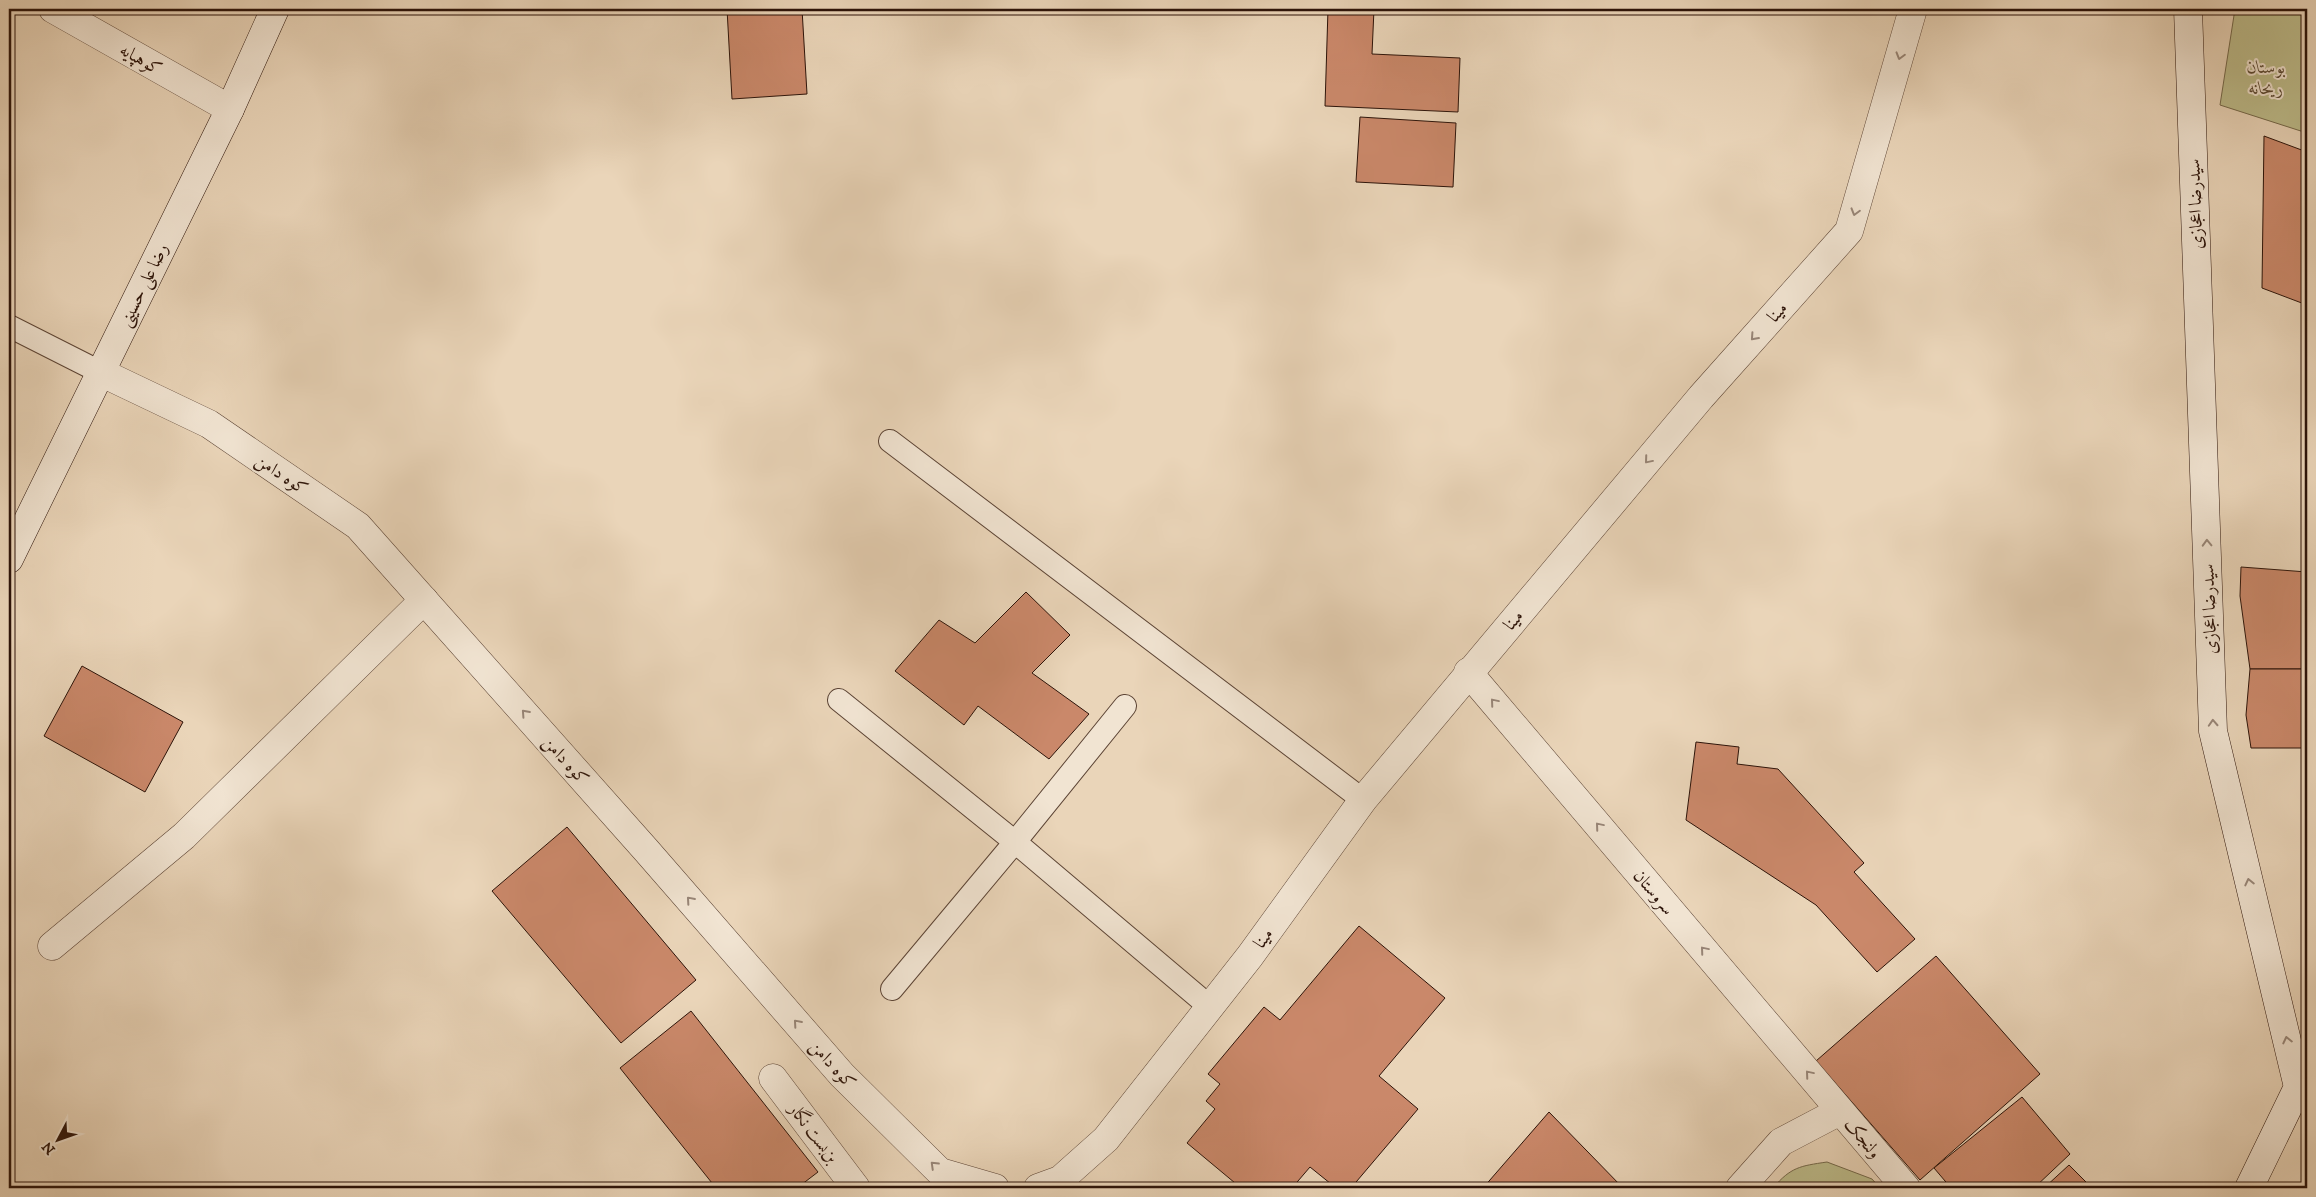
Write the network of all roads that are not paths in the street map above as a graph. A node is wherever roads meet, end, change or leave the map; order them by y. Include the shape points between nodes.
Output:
1 (53, 9) edge
2 (275, 9) edge
3 (1914, 9) edge
4 (2188, 9) edge
5 (230, 109) junction
6 (9, 326) edge
7 (100, 372) junction
8 (890, 440) dead end
9 (9, 559) edge
10 (424, 600) junction
11 (1468, 672) junction
12 (839, 700) dead end
13 (1125, 706) dead end
14 (1363, 800) junction
15 (1015, 842) junction
16 (52, 946) dead end
17 (892, 989) dead end
18 (1210, 1007) junction
19 (773, 1078) dead end
20 (2303, 1092) edge
21 (1840, 1111) junction
22 (856, 1188) edge
23 (995, 1188) edge
24 (1038, 1188) edge
25 (1740, 1188) edge
26 (1906, 1188) edge
27 (2249, 1188) edge

1 - 5 street, کوهپایه
2 - 5 street, رضا علی حسینی
3 -> 11 street, مینا via 1849,231 1701,397
20 -> 4 street, سیدرضا اعجازی via 2213,731
5 - 7 street, رضا علی حسینی
6 - 7 lane
7 - 9 street, رضا علی حسینی
7 - 10 street, کوه دامن via 209,424 358,526
8 - 14 lane
10 - 16 street via 184,836
23 -> 10 street, کوه دامن via 940,1172 842,1075
11 - 14 street, مینا
21 -> 11 street, سروستان
12 - 15 lane
13 - 15 lane
14 - 18 street, مینا
15 - 17 lane
15 - 18 lane
18 - 24 street, مینا via 1106,1139 1060,1180
19 - 22 street, بن‌بست نگار
20 - 27 street, سیدرضا اعجازی
21 - 25 street via 1781,1142
21 - 26 street, ولنجک

